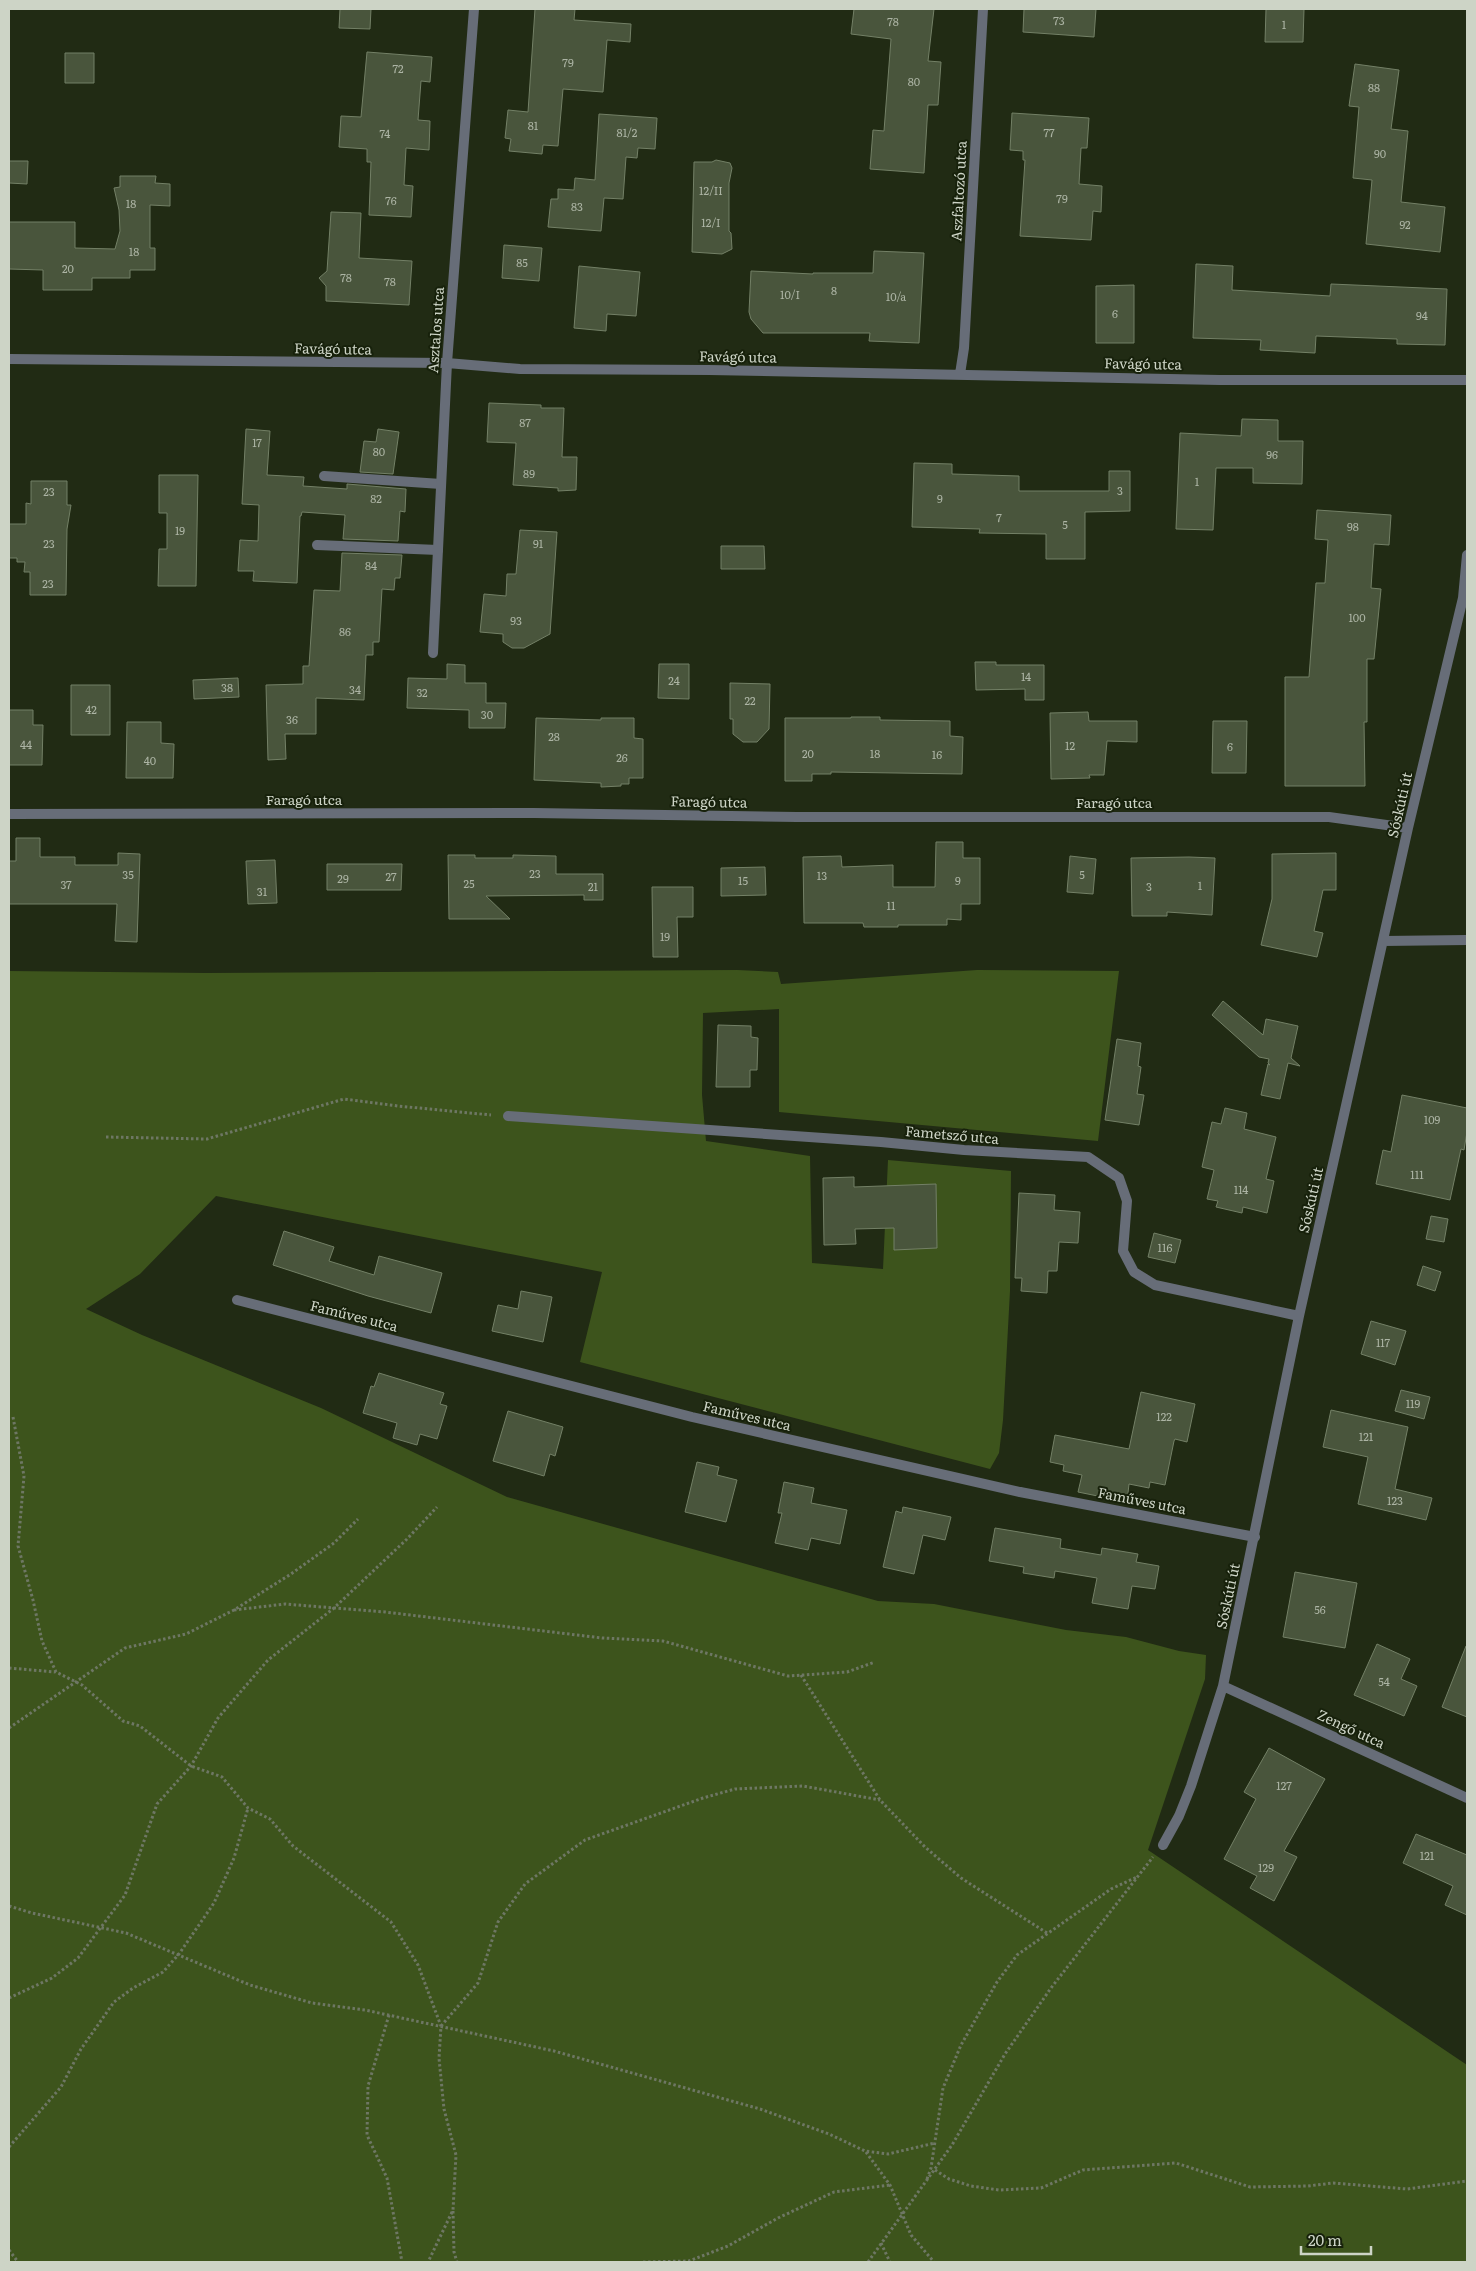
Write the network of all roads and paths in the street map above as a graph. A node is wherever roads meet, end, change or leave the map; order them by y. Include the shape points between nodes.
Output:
1 (474, 9) edge
2 (983, 9) edge
3 (9, 359) edge
4 (447, 364) junction
5 (960, 374) junction
6 (1467, 380) edge
7 (324, 476) dead end
8 (441, 484) junction
9 (317, 545) dead end
10 (438, 550) junction
11 (1467, 555) edge
12 (433, 653) dead end
13 (9, 814) edge
14 (1408, 828) junction
15 (1467, 940) edge
16 (1383, 941) junction
17 (508, 1116) joint
18 (106, 1137) dead end
19 (237, 1300) dead end
20 (1298, 1316) junction
21 (13, 1417) dead end
22 (437, 1508) dead end
23 (358, 1519) dead end
24 (1255, 1537) junction
25 (334, 1608) junction
26 (234, 1610) junction
27 (875, 1662) dead end
28 (9, 1668) edge
29 (56, 1672) junction
30 (801, 1675) junction
31 (76, 1682) junction
32 (1223, 1686) junction
33 (9, 1728) edge
34 (191, 1766) junction
35 (1467, 1798) edge
36 (880, 1800) junction
37 (248, 1808) junction
38 (1163, 1845) joint
39 (1138, 1877) junction
40 (9, 1906) edge
41 (101, 1927) junction
42 (1047, 1933) junction
43 (179, 1954) junction
44 (9, 1998) edge
45 (390, 2015) junction
46 (441, 2026) junction
47 (935, 2143) junction
48 (9, 2147) edge
49 (865, 2151) junction
50 (935, 2170) junction
51 (1467, 2181) edge
52 (925, 2184) junction
53 (890, 2185) junction
54 (453, 2210) junction
55 (902, 2214) junction
56 (881, 2243) junction
57 (9, 2250) edge
58 (18, 2262) edge
59 (402, 2262) edge
60 (428, 2262) edge
61 (457, 2262) edge
62 (643, 2262) edge
63 (868, 2262) edge
64 (890, 2262) edge
65 (934, 2262) edge

1 - 4 street, Asztalos utca
2 - 5 street, Aszfaltozó utca
3 - 4 street, Favágó utca
4 - 5 street, Favágó utca via 520,369
4 - 8 street, Asztalos utca
5 - 6 street, Favágó utca via 1220,380
7 - 8 street
8 - 10 street, Asztalos utca
9 - 10 street
10 - 12 street, Asztalos utca
11 - 14 street, Sóskúti út via 1463,598
13 - 14 street, Faragó utca via 1329,817
14 - 16 street, Sóskúti út
15 - 16 street
16 - 20 street, Sóskúti út
17 - 18 path via 344,1099 207,1139
17 - 20 street, Fametsző utca via 1088,1157 1119,1178 1127,1201 1123,1251 1134,1272 1155,1285
19 - 24 street, Faműves utca via 692,1417 1020,1492
20 - 24 street, Sóskúti út
21 - 29 path via 24,1476 18,1546 42,1641
22 - 25 path
23 - 26 path via 320,1554
24 - 32 street, Sóskúti út
25 - 26 path via 285,1604
25 - 30 path via 602,1638 662,1641 788,1676
25 - 34 path via 268,1660 218,1718
26 - 31 path via 186,1634 125,1648
27 - 30 path via 847,1672
28 - 29 path
29 - 31 path
30 - 36 path
31 - 33 path
31 - 34 path via 123,1721 140,1726
32 - 35 street, Zengő utca
32 - 38 street, Sóskúti út via 1191,1786
34 - 37 path via 222,1777
34 - 41 path via 157,1804 125,1896
36 - 42 path via 925,1847 961,1878
36 - 46 path via 803,1786 736,1789 584,1840 525,1884 498,1922 478,1984
37 - 43 path via 234,1858 214,1903
37 - 46 path via 270,1819 293,1846 391,1922 418,1965
38 - 39 path
39 - 42 path via 1112,1889
39 - 50 path via 1051,1988 1005,2054
40 - 41 path via 32,1914
41 - 43 path via 126,1933
41 - 44 path via 78,1958 52,1978
42 - 47 path via 1017,1955 997,1982 961,2045 943,2088
43 - 45 path via 250,1985 312,2003
43 - 48 path via 163,1972 114,2002 81,2049 61,2087
45 - 46 path
45 - 59 path via 368,2086 367,2135 387,2178
46 - 49 path via 554,2052 760,2110 829,2134
46 - 54 path via 439,2058 444,2109 456,2155
47 - 49 path via 888,2154
47 - 52 path
49 - 53 path
50 - 51 path via 949,2179 971,2186 999,2190 1041,2188 1083,2170 1176,2163 1250,2187 1333,2183 1407,2189
50 - 52 path
52 - 55 path
53 - 55 path
53 - 62 path via 834,2192 728,2246 689,2260
54 - 60 path
54 - 61 path
55 - 56 path
55 - 65 path via 911,2236
56 - 63 path
56 - 64 path
57 - 58 path

